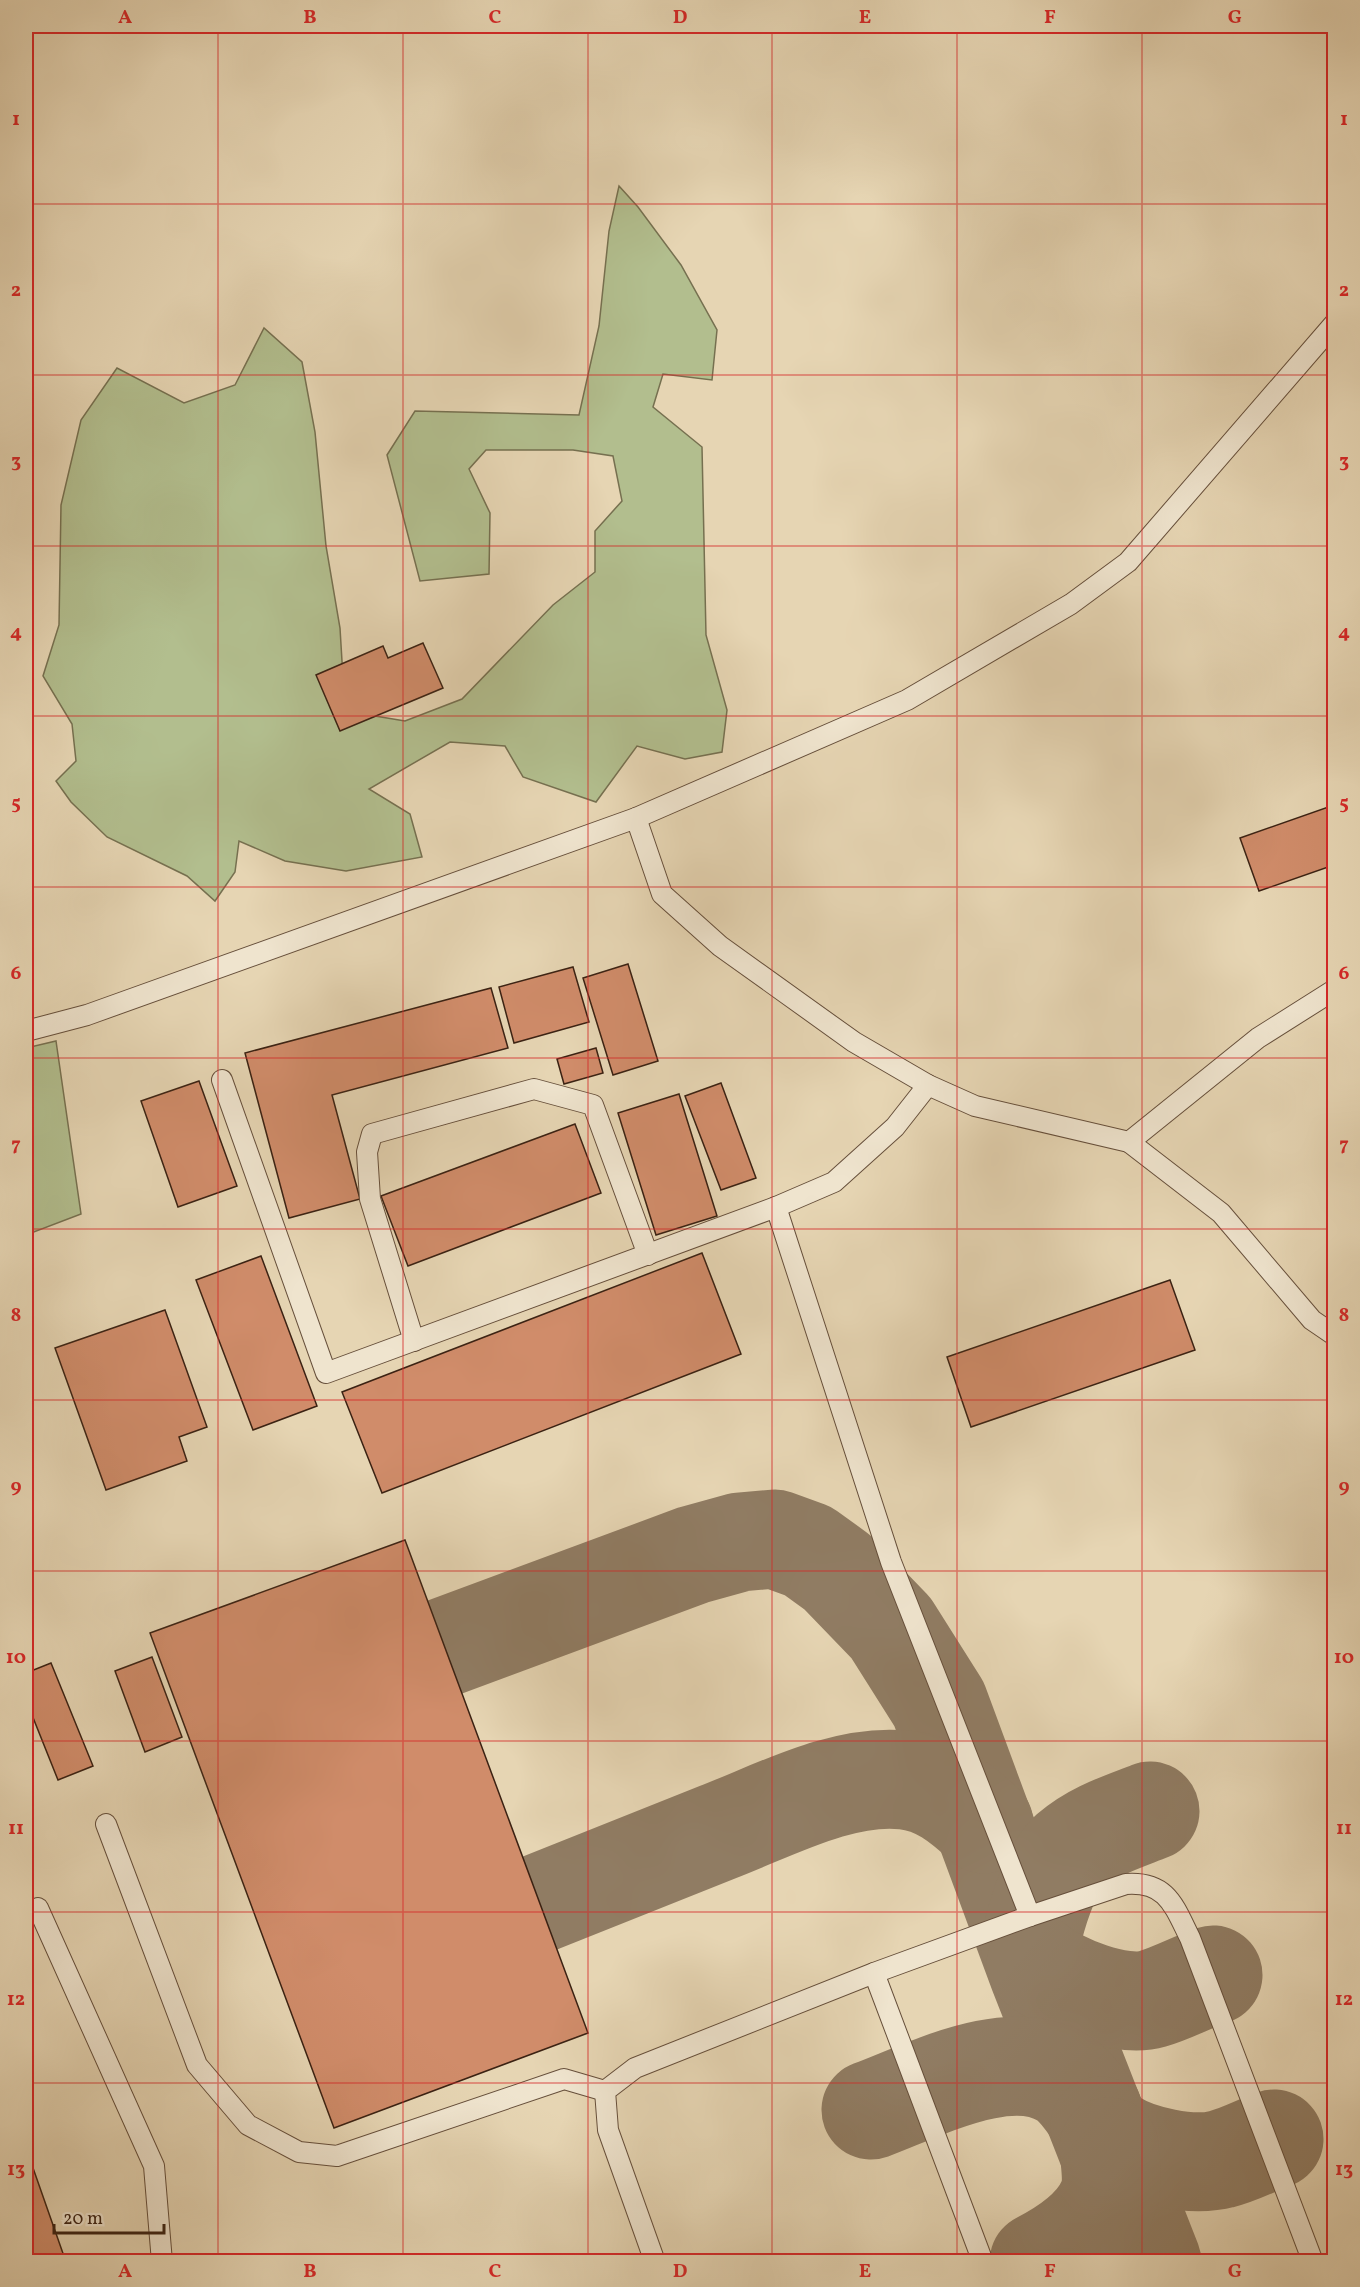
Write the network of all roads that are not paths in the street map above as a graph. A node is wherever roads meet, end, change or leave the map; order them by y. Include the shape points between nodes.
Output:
1 (1335, 324) edge
2 (636, 818) junction
3 (1335, 990) edge
4 (26, 1031) edge
5 (222, 1080) dead end
6 (928, 1085) junction
7 (1129, 1142) junction
8 (776, 1207) junction
9 (648, 1255) junction
10 (1335, 1335) edge
11 (414, 1341) junction
12 (106, 1824) dead end
13 (38, 1908) dead end
14 (1030, 1916) junction
15 (874, 1973) junction
16 (605, 2091) junction
17 (162, 2262) edge
18 (655, 2262) edge
19 (983, 2262) edge
20 (1313, 2262) edge

1 - 2 lane via 1128,562 1071,604 907,700
2 - 4 lane via 87,1015
2 - 6 lane via 662,894 720,946 854,1041
3 - 7 lane via 1258,1038
5 - 11 lane via 326,1374
6 - 7 lane via 975,1106
6 - 8 lane via 895,1127 834,1182
7 - 10 lane via 1221,1213 1312,1320
8 - 9 lane
8 - 14 lane via 891,1562
9 - 11 lane
9 - 11 lane via 593,1106 534,1089 372,1134 367,1152 370,1199
12 - 16 lane via 197,2065 248,2125 298,2152 337,2156 564,2079
13 - 17 lane via 154,2166
14 - 15 lane
14 - 20 lane via 1126,1884 1142,1883 1171,1900 1190,1938
15 - 16 lane via 635,2068
15 - 19 lane
16 - 18 lane via 608,2130

